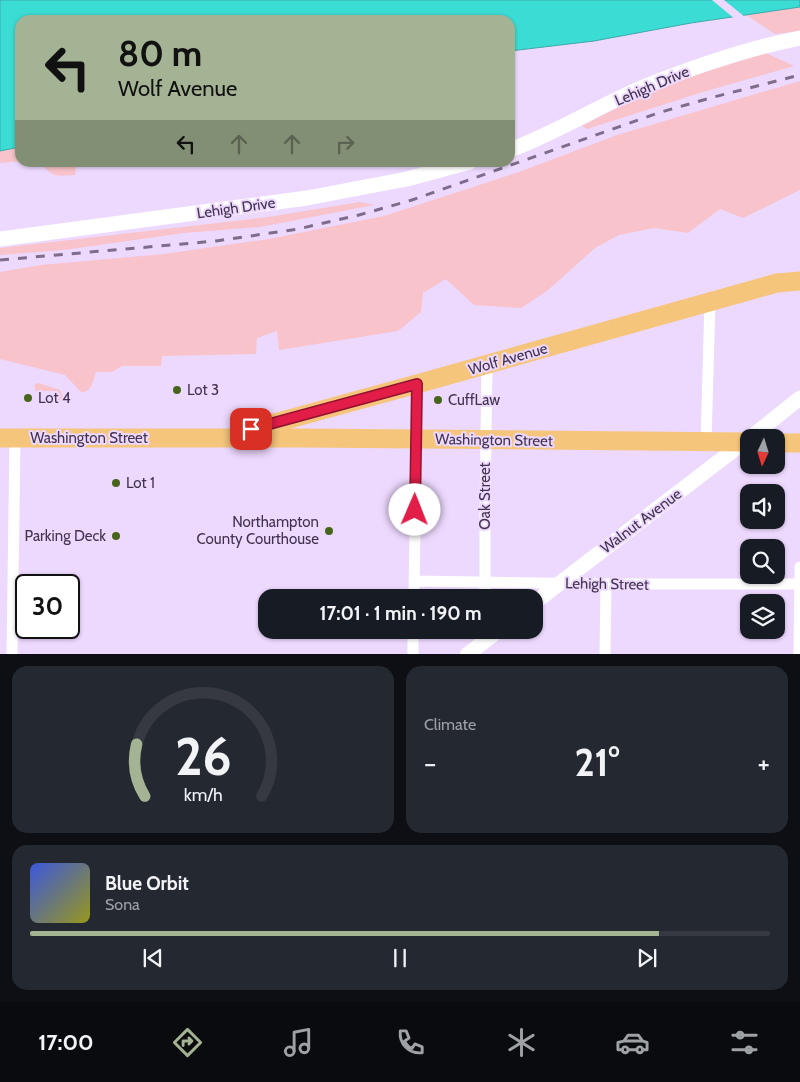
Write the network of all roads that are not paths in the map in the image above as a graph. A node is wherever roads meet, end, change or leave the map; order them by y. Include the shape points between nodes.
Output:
1 (800, 38) edge
2 (515, 148) edge
3 (451, 167) edge
4 (0, 240) edge
5 (800, 281) edge
6 (710, 302) junction
7 (487, 364) junction
8 (417, 384) junction
9 (800, 398) edge
10 (304, 415) junction
11 (762, 429) edge
12 (7, 438) edge
13 (215, 438) junction
14 (302, 438) junction
15 (416, 440) junction
16 (485, 440) junction
17 (740, 440) edge
18 (706, 442) junction
19 (785, 443) edge
20 (800, 443) edge
21 (740, 446) edge
22 (800, 567) edge
23 (414, 581) junction
24 (486, 583) junction
25 (559, 583) junction
26 (606, 584) junction
27 (800, 584) edge
28 (0, 587) edge
29 (12, 588) junction
30 (414, 589) edge
31 (486, 589) edge
32 (543, 596) edge
33 (414, 639) edge
34 (482, 639) edge
35 (12, 654) edge
36 (413, 654) edge
37 (467, 654) edge
38 (605, 654) edge
39 (799, 654) edge

1 - 2 street, Lehigh Drive via 734,54 650,84
3 - 4 street, Lehigh Drive via 307,198
5 - 6 main road, Wolf Avenue via 777,283
6 - 7 main road, Wolf Avenue
6 - 18 street
7 - 8 main road, Wolf Avenue
7 - 16 street, Oak Street
8 - 10 main road, Wolf Avenue
8 - 15 street
9 - 11 street, Walnut Avenue
10 - 13 main road, Wolf Avenue
10 - 14 main road via 301,420
12 - 13 main road, Washington Street
12 - 29 street
13 - 14 main road, Washington Street
14 - 15 main road, Washington Street
15 - 16 main road, Washington Street
15 - 23 street
16 - 18 main road, Washington Street
16 - 24 street, Oak Street
17 - 18 main road, Washington Street
19 - 20 main road
21 - 25 street, Walnut Avenue
22 - 27 street
23 - 24 street, Lehigh Street
23 - 30 street
24 - 25 street, Lehigh Street
24 - 31 street, Oak Street
25 - 26 street, Lehigh Street
25 - 32 street, Walnut Avenue
26 - 27 street, Lehigh Street
26 - 38 street
27 - 39 street
28 - 29 street
29 - 35 street
33 - 36 street
34 - 37 street

